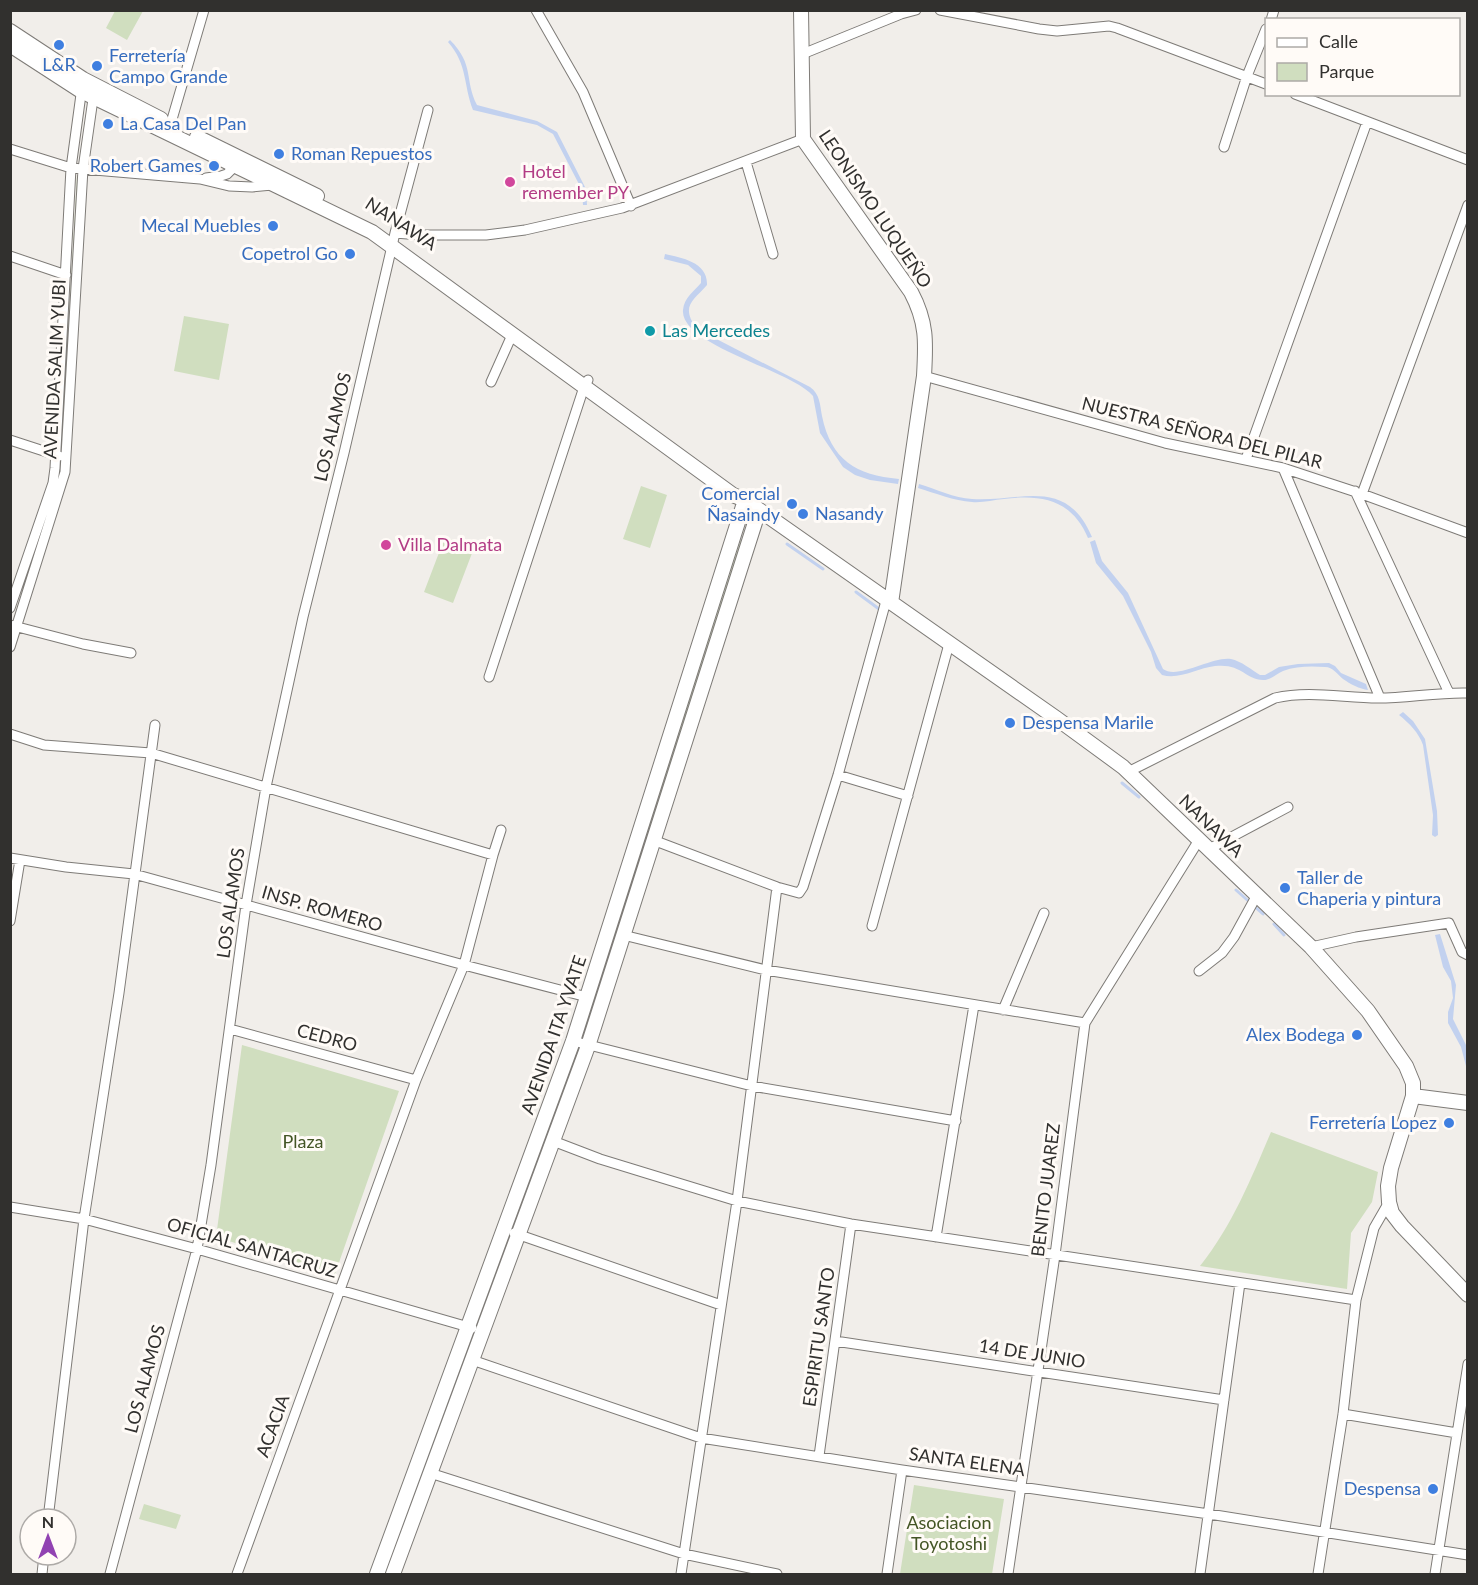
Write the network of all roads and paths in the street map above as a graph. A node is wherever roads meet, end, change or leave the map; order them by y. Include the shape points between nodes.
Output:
1 (204, 10) edge
2 (536, 10) edge
3 (801, 10) edge
4 (916, 10) edge
5 (940, 10) edge
6 (10, 31) edge
7 (1265, 31) edge
8 (10, 45) edge
9 (800, 55) junction
10 (1247, 76) junction
11 (1265, 84) edge
12 (88, 88) junction
13 (1300, 96) edge
14 (428, 110) dead end
15 (1367, 122) junction
16 (169, 128) junction
17 (803, 139) junction
18 (1224, 147) dead end
19 (10, 149) edge
20 (1467, 160) edge
21 (746, 162) junction
22 (228, 163) junction
23 (71, 168) junction
24 (83, 169) junction
25 (200, 179) junction
26 (272, 185) junction
27 (1467, 205) edge
28 (631, 206) junction
29 (394, 239) junction
30 (773, 254) dead end
31 (10, 256) edge
32 (66, 275) junction
33 (512, 335) junction
34 (924, 376) junction
35 (491, 382) dead end
36 (586, 383) junction
37 (10, 440) edge
38 (56, 455) junction
39 (66, 459) junction
40 (1246, 459) junction
41 (1282, 468) junction
42 (1359, 493) junction
43 (743, 498) junction
44 (759, 510) junction
45 (1467, 533) edge
46 (888, 602) junction
47 (10, 608) edge
48 (14, 626) edge
49 (949, 644) junction
50 (10, 646) edge
51 (131, 652) dead end
52 (489, 677) dead end
53 (687, 683) junction
54 (700, 688) junction
55 (1449, 693) junction
56 (1467, 693) edge
57 (1380, 698) junction
58 (155, 725) dead end
59 (10, 734) edge
60 (151, 753) junction
61 (1128, 772) junction
62 (838, 776) junction
63 (266, 787) junction
64 (908, 796) junction
65 (1288, 807) dead end
66 (501, 830) dead end
67 (653, 840) junction
68 (1204, 844) junction
69 (493, 855) junction
70 (15, 859) edge
71 (631, 859) junction
72 (646, 864) junction
73 (134, 874) junction
74 (777, 887) junction
75 (1257, 895) junction
76 (246, 905) junction
77 (1044, 913) dead end
78 (10, 921) edge
79 (872, 926) dead end
80 (623, 935) junction
81 (1311, 948) junction
82 (1467, 955) edge
83 (464, 966) junction
84 (766, 970) junction
85 (1199, 971) dead end
86 (587, 997) junction
87 (974, 1005) junction
88 (1003, 1010) junction
89 (1084, 1023) junction
90 (230, 1029) junction
91 (573, 1041) junction
92 (588, 1046) junction
93 (416, 1080) junction
94 (752, 1086) junction
95 (1413, 1096) junction
96 (1467, 1103) edge
97 (956, 1121) junction
98 (553, 1141) junction
99 (737, 1201) junction
100 (1389, 1202) junction
101 (10, 1207) edge
102 (84, 1219) junction
103 (851, 1224) junction
104 (503, 1230) junction
105 (518, 1234) junction
106 (936, 1237) junction
107 (197, 1249) junction
108 (1055, 1255) junction
109 (1240, 1283) junction
110 (341, 1290) junction
111 (1467, 1295) edge
112 (1356, 1300) junction
113 (721, 1305) junction
114 (468, 1327) junction
115 (482, 1332) junction
116 (835, 1341) junction
117 (472, 1360) junction
118 (1467, 1364) edge
119 (1037, 1372) junction
120 (1224, 1400) junction
121 (1343, 1414) junction
122 (433, 1422) junction
123 (447, 1426) junction
124 (1457, 1433) junction
125 (701, 1438) junction
126 (819, 1456) junction
127 (902, 1470) junction
128 (430, 1473) junction
129 (1021, 1486) junction
130 (49, 1507) edge
131 (1209, 1514) junction
132 (1324, 1532) junction
133 (1439, 1551) junction
134 (684, 1554) junction
135 (1467, 1555) edge
136 (110, 1575) edge
137 (237, 1575) edge
138 (377, 1575) edge
139 (393, 1575) edge
140 (681, 1575) edge
141 (777, 1575) edge
142 (887, 1575) edge
143 (1008, 1575) edge
144 (1200, 1575) edge
145 (1318, 1575) edge
146 (1435, 1575) edge

1 - 16 street
2 - 28 street via 582,92
3 - 9 street, LEONISMO LUQUEÑO
4 - 9 street
5 - 10 street via 1057,31 1108,26
6 - 12 street, NANAWA
7 - 10 street
8 - 12 street, NANAWA
9 - 17 street, LEONISMO LUQUEÑO
10 - 11 street
10 - 18 street
12 - 16 street, NANAWA
12 - 23 street, AVENIDA SALIM YUBI
12 - 24 street, AVENIDA SALIM YUBI
13 - 15 street
14 - 29 street, LOS ALAMOS
15 - 20 street
15 - 40 street
16 - 22 street, NANAWA
16 - 29 street, NANAWA via 374,224
17 - 21 street
17 - 34 street, LEONISMO LUQUEÑO via 918,305 926,341
19 - 23 street
21 - 28 street
21 - 30 street
22 - 25 street via 231,170 227,174
22 - 26 street, NANAWA
23 - 24 street
23 - 32 street, AVENIDA SALIM YUBI
24 - 25 street
24 - 39 street, AVENIDA SALIM YUBI
25 - 26 street via 229,186
26 - 29 street, NANAWA
27 - 42 street
28 - 29 street via 525,230
29 - 33 street, NANAWA
29 - 36 street, NANAWA
29 - 63 street, LOS ALAMOS
31 - 32 street
32 - 38 street, AVENIDA SALIM YUBI
33 - 35 street
33 - 36 street, NANAWA
34 - 40 street, NUESTRA SEÑORA DEL PILAR via 1165,443
34 - 46 street, LEONISMO LUQUEÑO
36 - 43 street, NANAWA via 737,489
36 - 52 street
37 - 38 street
38 - 39 street
38 - 47 street, AVENIDA SALIM YUBI via 53,483
39 - 48 street, AVENIDA SALIM YUBI via 63,484
40 - 41 street, NUESTRA SEÑORA DEL PILAR
41 - 42 street, NUESTRA SEÑORA DEL PILAR
41 - 57 street
42 - 45 street, NUESTRA SEÑORA DEL PILAR
42 - 55 street
43 - 44 street, NANAWA
43 - 53 street, AVENIDA ITA YVATE
44 - 46 street, NANAWA
44 - 54 street, AVENIDA ITA YVATE
46 - 49 street, NANAWA
46 - 62 street
48 - 50 street, AVENIDA SALIM YUBI
48 - 51 street
49 - 61 street, NANAWA
49 - 64 street
53 - 54 street
53 - 71 street, AVENIDA ITA YVATE
54 - 67 street, AVENIDA ITA YVATE
55 - 56 street
55 - 57 street
57 - 61 street via 1298,694 1275,698
58 - 60 street
59 - 60 street via 44,745
60 - 63 street
60 - 73 street
61 - 68 street, NANAWA
62 - 64 street
62 - 74 street via 803,887 799,893
63 - 69 street
63 - 76 street, LOS ALAMOS
64 - 79 street
65 - 68 street
66 - 69 street, ACACIA
67 - 72 street, AVENIDA ITA YVATE
67 - 74 street
68 - 75 street, NANAWA
68 - 89 street, BENITO JUAREZ
69 - 83 street, ACACIA
70 - 73 street, INSP. ROMERO
70 - 78 street
71 - 72 street
71 - 86 street, AVENIDA ITA YVATE
72 - 80 street, AVENIDA ITA YVATE
73 - 76 street, INSP. ROMERO
73 - 102 street
74 - 84 street
75 - 81 street, NANAWA
75 - 85 street via 1222,953
76 - 83 street, INSP. ROMERO
76 - 90 street, LOS ALAMOS
77 - 88 street
80 - 84 street
80 - 92 street, AVENIDA ITA YVATE
81 - 82 street via 1356,937 1449,924
81 - 95 street, NANAWA via 1368,1011 1397,1051 1413,1083
83 - 86 street, INSP. ROMERO
83 - 93 street, ACACIA
84 - 87 street
84 - 94 street
86 - 91 street, AVENIDA ITA YVATE
87 - 88 street
87 - 97 street
88 - 89 street
89 - 108 street, BENITO JUAREZ
90 - 93 street, CEDRO
90 - 107 street, LOS ALAMOS
91 - 92 street
91 - 104 street, AVENIDA ITA YVATE
92 - 94 street
92 - 98 street, AVENIDA ITA YVATE
93 - 110 street, ACACIA
94 - 97 street
94 - 99 street
95 - 96 street
95 - 100 street via 1391,1168
97 - 106 street
98 - 99 street
98 - 105 street, AVENIDA ITA YVATE
99 - 103 street
99 - 113 street
100 - 111 street via 1402,1226
100 - 112 street via 1374,1228
101 - 102 street, OFICIAL SANTACRUZ
102 - 107 street, OFICIAL SANTACRUZ
102 - 130 street
103 - 106 street
103 - 116 street, ESPIRITU SANTO
104 - 105 street
104 - 114 street, AVENIDA ITA YVATE
105 - 113 street
105 - 115 street, AVENIDA ITA YVATE
106 - 108 street
107 - 110 street, OFICIAL SANTACRUZ
107 - 136 street, LOS ALAMOS
108 - 109 street
108 - 119 street, BENITO JUAREZ
109 - 112 street
109 - 120 street
110 - 114 street, OFICIAL SANTACRUZ
110 - 137 street, ACACIA
112 - 121 street
113 - 125 street
114 - 115 street, OFICIAL SANTACRUZ
114 - 122 street, AVENIDA ITA YVATE
115 - 117 street, AVENIDA ITA YVATE
116 - 119 street, 14 DE JUNIO
116 - 126 street, ESPIRITU SANTO
117 - 123 street, AVENIDA ITA YVATE
117 - 125 street, SANTA ELENA
118 - 124 street
119 - 120 street, 14 DE JUNIO
119 - 129 street, BENITO JUAREZ
120 - 131 street
121 - 124 street
121 - 132 street
122 - 123 street
122 - 138 street, AVENIDA ITA YVATE
123 - 128 street, AVENIDA ITA YVATE
124 - 133 street
125 - 126 street, SANTA ELENA
125 - 134 street
126 - 127 street, SANTA ELENA
127 - 129 street, SANTA ELENA
127 - 142 street
128 - 134 street
128 - 139 street, AVENIDA ITA YVATE
129 - 131 street, SANTA ELENA
129 - 143 street, BENITO JUAREZ
131 - 132 street, SANTA ELENA
131 - 144 street
132 - 133 street, SANTA ELENA
132 - 145 street
133 - 135 street, SANTA ELENA
133 - 146 street
134 - 140 street
134 - 141 street

